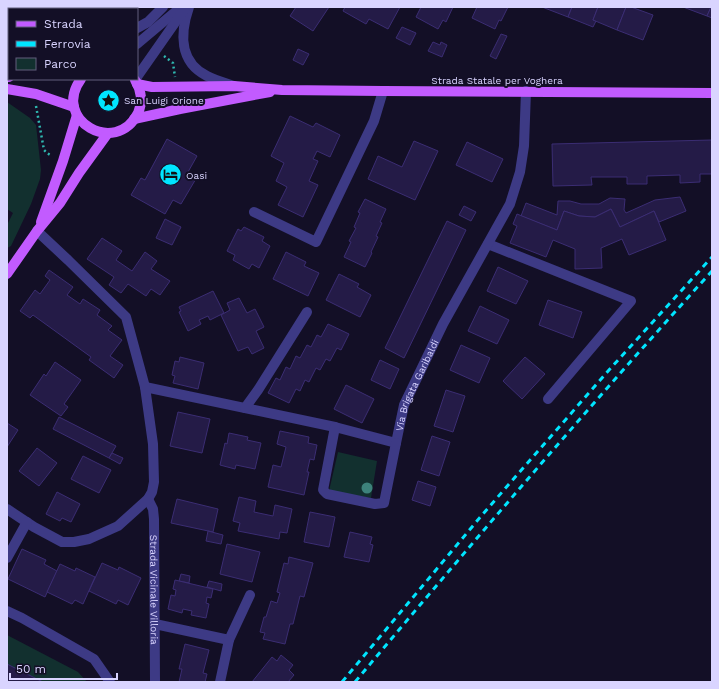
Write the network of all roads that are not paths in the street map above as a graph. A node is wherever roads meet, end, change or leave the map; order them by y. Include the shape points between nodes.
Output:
1 (107, 7) edge
2 (163, 7) edge
3 (181, 7) edge
4 (186, 7) edge
5 (189, 7) edge
6 (100, 8) edge
7 (138, 27) edge
8 (138, 43) edge
9 (138, 77) edge
10 (80, 80) edge
11 (136, 80) edge
12 (234, 86) junction
13 (7, 89) edge
14 (282, 90) junction
15 (526, 91) junction
16 (383, 92) junction
17 (712, 92) edge
18 (76, 111) junction
19 (134, 119) junction
20 (108, 133) junction
21 (254, 212) dead end
22 (37, 231) junction
23 (488, 244) junction
24 (7, 274) edge
25 (307, 312) dead end
26 (146, 387) junction
27 (548, 399) dead end
28 (244, 408) junction
29 (336, 427) junction
30 (396, 444) junction
31 (148, 499) junction
32 (7, 508) edge
33 (27, 522) junction
34 (7, 558) edge
35 (250, 595) dead end
36 (7, 611) edge
37 (155, 624) junction
38 (229, 640) junction
39 (110, 682) edge
40 (155, 682) edge
41 (220, 682) edge

1 - 6 street
2 - 7 street via 148,22
3 - 8 street
4 - 9 street
5 - 12 street via 183,36 186,54 193,66 207,76
10 - 18 main road via 73,96
11 - 12 main road, Strada Statale per Voghera via 152,87
11 - 19 main road via 141,102
12 - 14 main road, Strada Statale per Voghera
13 - 18 main road via 36,94
14 - 16 main road, Strada Statale per Voghera
14 - 19 main road, Strada Statale per Voghera
15 - 16 main road, Strada Statale per Voghera
15 - 17 main road, Strada Statale per Voghera
15 - 23 street, Via Brigata Garibaldi via 524,146 520,172 510,204
16 - 21 street via 374,121 316,242
18 - 20 main road via 83,123 90,128
18 - 22 main road via 63,161
19 - 20 main road via 127,127
20 - 22 main road via 60,203
22 - 24 main road
22 - 26 street via 126,318
23 - 27 street via 631,300
23 - 30 street, Via Brigata Garibaldi via 443,324 404,406
25 - 28 street
26 - 28 street, Via Brigata Garibaldi
26 - 31 street via 154,475 152,492
28 - 29 street, Via Brigata Garibaldi
29 - 30 street, Via Brigata Garibaldi
29 - 30 street via 323,490 327,494 375,504 384,503
31 - 33 street via 118,526 89,539 74,542 62,542
31 - 37 street, Strada Vicinale Villoria via 154,519
32 - 33 street
33 - 34 street
35 - 38 street
36 - 39 street via 94,659
37 - 38 street
37 - 40 street, Strada Vicinale Villoria
38 - 41 street

